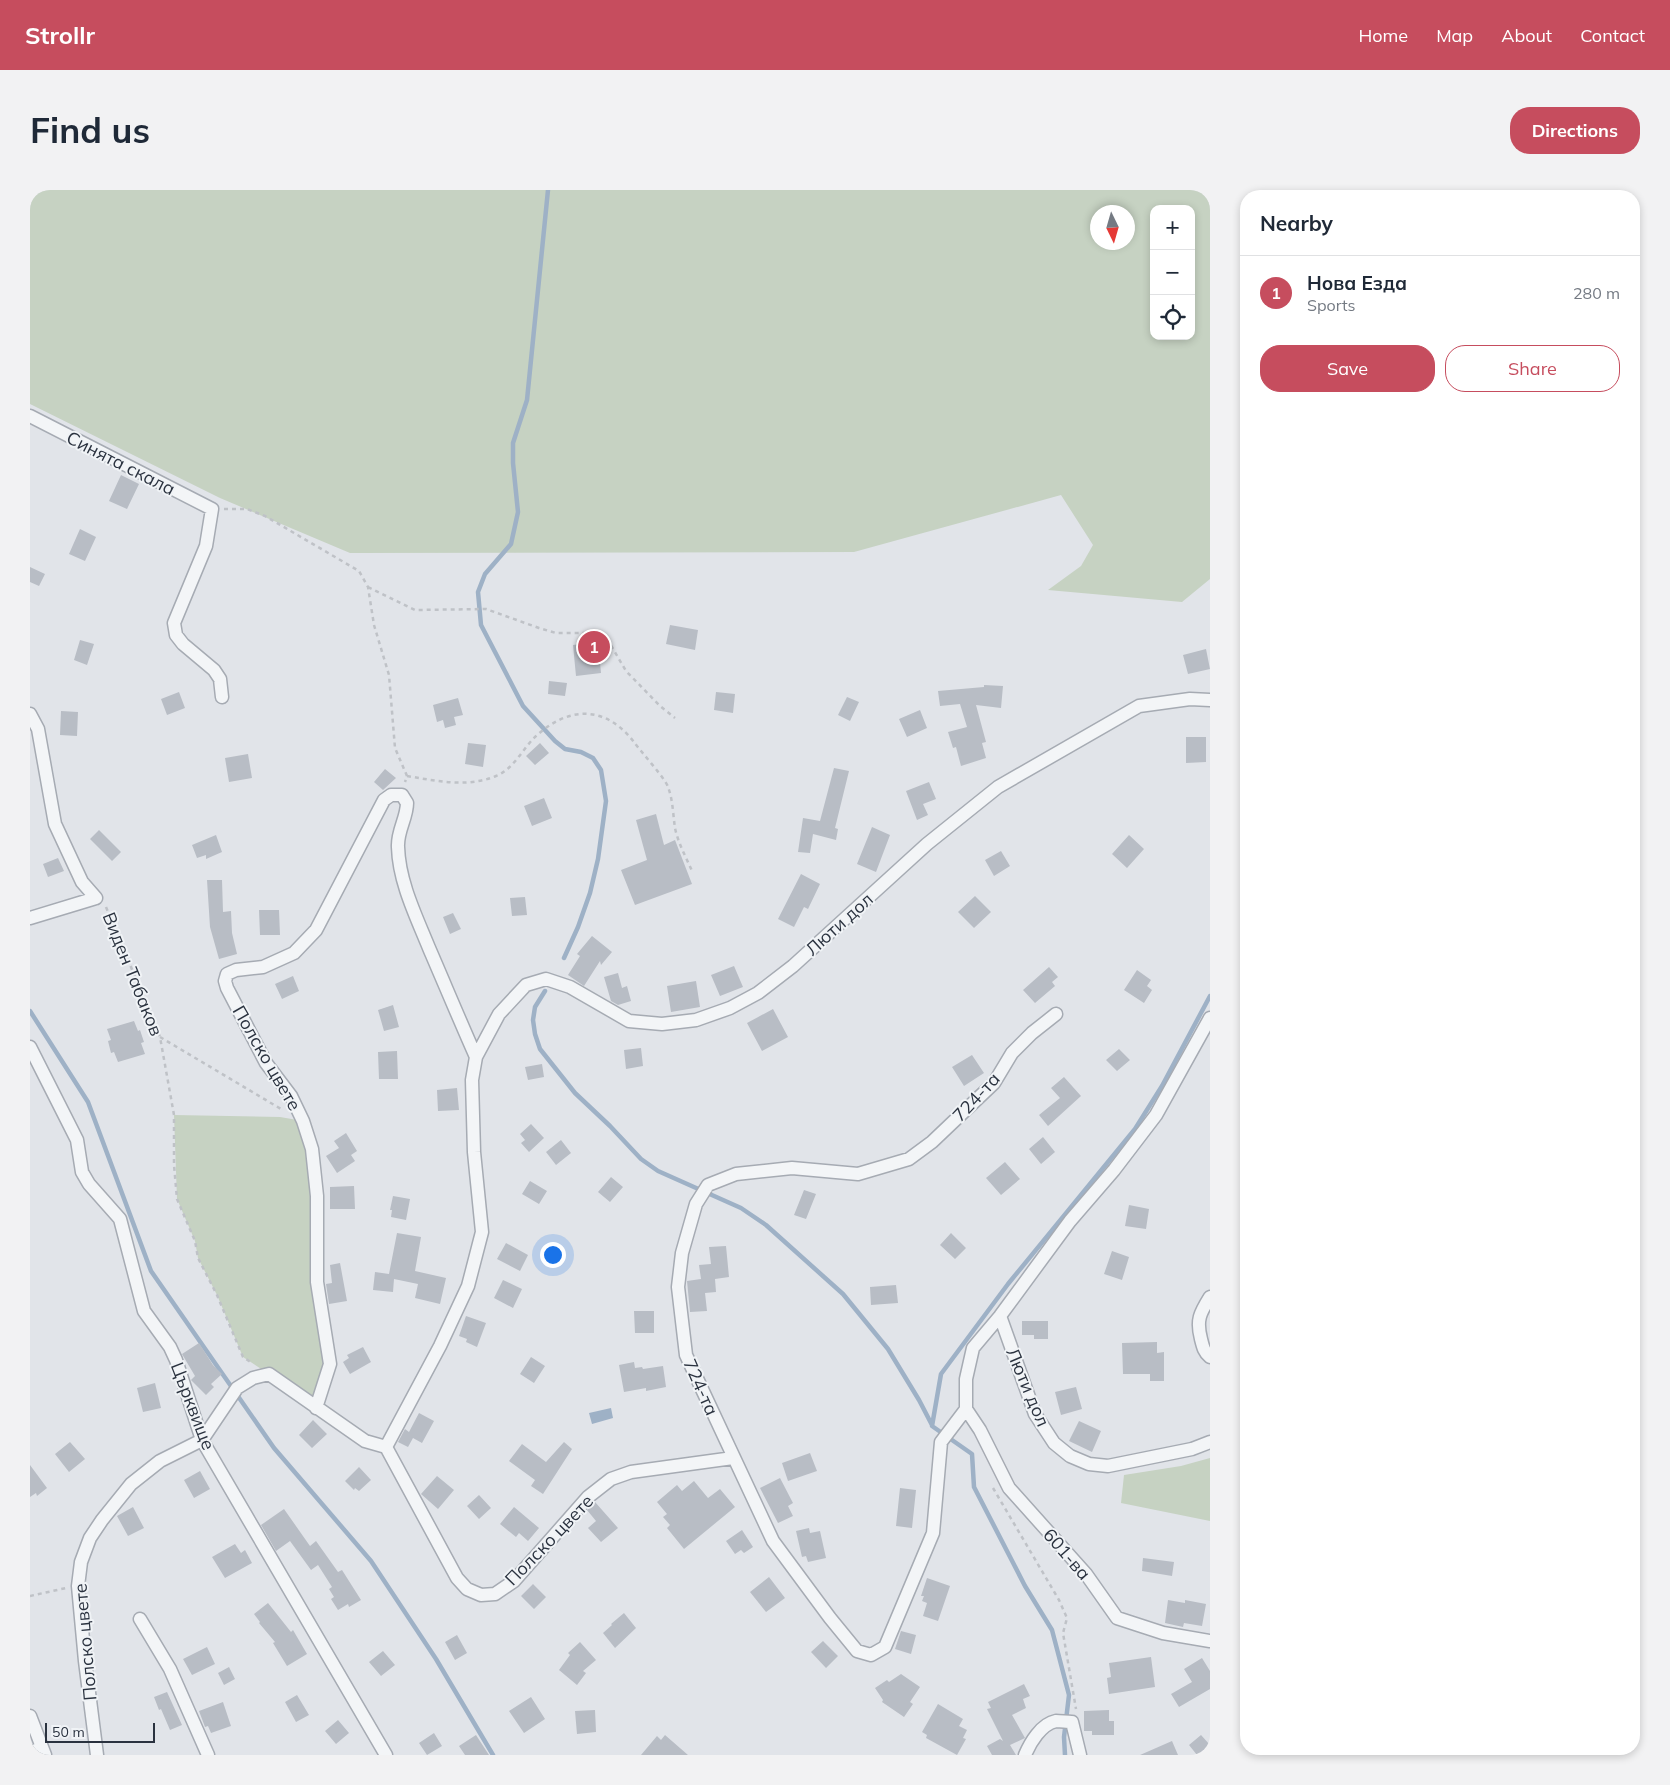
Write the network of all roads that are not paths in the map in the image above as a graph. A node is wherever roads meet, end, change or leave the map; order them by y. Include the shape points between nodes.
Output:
1 (30, 416) edge
2 (222, 697) dead end
3 (1210, 700) edge
4 (30, 714) edge
5 (30, 918) edge
6 (1056, 1014) dead end
7 (1210, 1018) edge
8 (30, 1047) edge
9 (476, 1057) junction
10 (1210, 1297) edge
11 (1000, 1316) junction
12 (1210, 1357) edge
13 (316, 1408) junction
14 (966, 1409) junction
15 (202, 1440) junction
16 (1210, 1442) edge
17 (386, 1447) junction
18 (733, 1458) junction
19 (140, 1619) dead end
20 (1210, 1641) edge
21 (30, 1716) edge
22 (39, 1752) edge
23 (97, 1755) edge
24 (208, 1755) edge
25 (386, 1755) edge
26 (1025, 1755) edge
27 (1080, 1755) edge

1 - 2 street, Синята скала via 212,510 206,546 174,623 176,635 183,644 220,679
3 - 9 street, Люти дол via 1190,699 1139,706 998,787 926,844 793,966 758,994 730,1008 696,1020 662,1024 629,1021 570,986 546,978 526,985 499,1014
4 - 5 street, Виден Табаков via 38,729 55,824 82,882 96,898
6 - 18 street, 724-та via 1012,1053 994,1083 983,1094 909,1159 858,1174 792,1168 736,1174 708,1185 696,1204 682,1253 678,1287 686,1355
7 - 11 street, Люти дол via 1156,1115 1070,1221
8 - 15 street, Църквище via 77,1140 82,1172 120,1219 144,1311 176,1360
9 - 13 street, Полско цвете via 404,884 398,846 399,829 407,809 406,799 402,795 392,795 384,800 316,930 294,953 264,967 236,970 227,974 225,981 266,1063 291,1096 312,1149 317,1196 317,1282 330,1364
9 - 17 street via 472,1080 474,1152 482,1232 468,1286
10 - 12 street via 1200,1312 1198,1327 1205,1352
11 - 14 street, Люти дол via 973,1348 966,1379
11 - 16 street, Люти дол via 1035,1414 1054,1443 1070,1456 1089,1464 1108,1466 1192,1449
13 - 15 street, Полско цвете via 269,1374 254,1378 237,1388
13 - 17 street via 365,1441
14 - 18 street, 724-та via 941,1442 933,1533 885,1647 872,1655 857,1651 773,1541
14 - 20 street, 601-ва via 980,1430 1008,1488 1086,1574 1117,1618 1163,1633
15 - 23 street, Полско цвете via 160,1461 131,1484 90,1538 81,1562 78,1586
15 - 25 street, Църквище
17 - 18 street, Полско цвете via 457,1578 467,1589 481,1595 495,1594 514,1581 588,1497 611,1479 632,1472
19 - 24 street via 170,1669
21 - 22 street
26 - 27 street via 1043,1728 1055,1721 1072,1722

